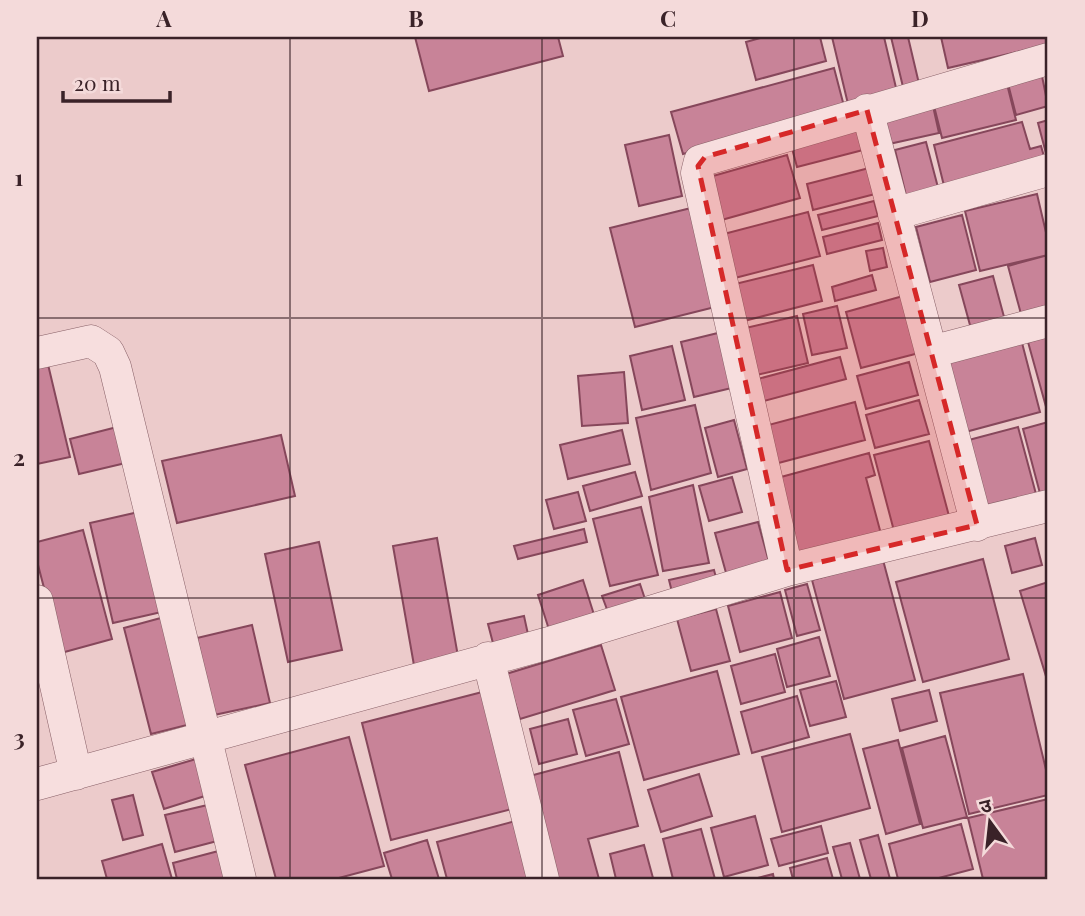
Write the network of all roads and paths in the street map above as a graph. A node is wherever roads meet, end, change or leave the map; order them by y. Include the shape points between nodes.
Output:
1 (1048, 59) edge
2 (867, 110) junction
3 (1048, 170) edge
4 (894, 214) junction
5 (1048, 321) edge
6 (931, 352) junction
7 (37, 353) edge
8 (1048, 506) edge
9 (977, 525) junction
10 (787, 570) junction
11 (37, 601) edge
12 (488, 658) junction
13 (207, 740) junction
14 (76, 774) junction
15 (37, 784) edge
16 (240, 879) edge
17 (543, 879) edge

1 - 2 street
2 - 4 street
2 - 10 street via 705,157 698,166
3 - 4 street
4 - 6 street
5 - 6 street
6 - 9 street
7 - 13 street via 91,341 108,352 115,367
8 - 9 street
9 - 10 street
10 - 12 street
11 - 14 street
12 - 13 street
12 - 17 street
13 - 14 street
13 - 16 street
14 - 15 street

